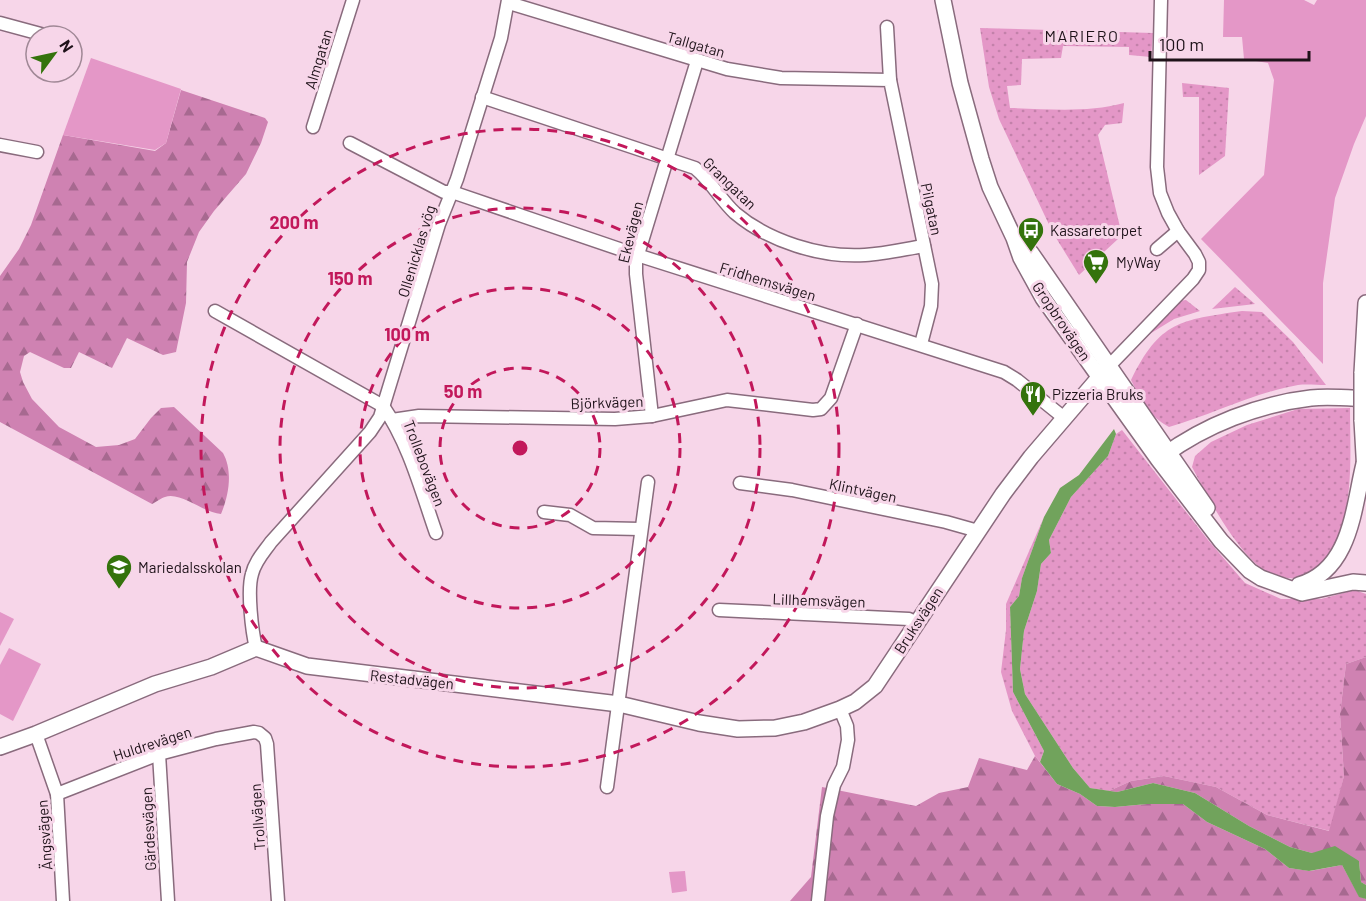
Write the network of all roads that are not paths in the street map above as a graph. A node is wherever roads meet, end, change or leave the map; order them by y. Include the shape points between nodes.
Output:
1 (353, 0) edge
2 (943, 0) edge
3 (948, 0) edge
4 (1161, 0) edge
5 (508, 2) edge
6 (0, 23) edge
7 (887, 27) dead end
8 (24, 30) edge
9 (950, 30) junction
10 (697, 61) junction
11 (885, 80) junction
12 (482, 97) junction
13 (313, 127) dead end
14 (350, 143) dead end
15 (0, 145) edge
16 (37, 152) dead end
17 (666, 158) junction
18 (452, 192) junction
19 (1178, 231) junction
20 (924, 246) junction
21 (1157, 249) dead end
22 (637, 255) junction
23 (1366, 303) edge
24 (215, 311) dead end
25 (857, 324) junction
26 (921, 344) junction
27 (1104, 371) junction
28 (1366, 399) edge
29 (383, 406) junction
30 (652, 416) junction
31 (1063, 417) junction
32 (393, 420) junction
33 (1163, 455) junction
34 (1365, 470) edge
35 (648, 482) dead end
36 (740, 483) dead end
37 (544, 512) dead end
38 (640, 529) junction
39 (978, 531) junction
40 (436, 533) dead end
41 (1366, 583) edge
42 (1287, 588) junction
43 (720, 610) dead end
44 (917, 623) junction
45 (256, 648) junction
46 (619, 704) junction
47 (840, 709) junction
48 (260, 733) joint
49 (36, 734) junction
50 (0, 747) edge
51 (159, 754) junction
52 (607, 787) dead end
53 (57, 794) junction
54 (63, 901) edge
55 (168, 901) edge
56 (278, 901) edge
57 (818, 901) edge

1 - 13 street, Almgatan
2 - 9 street, Gropbrovägen
3 - 9 street, Gropbrovägen
4 - 19 street via 1157,167 1160,193
5 - 10 street, Tallgatan
5 - 12 street, Ollenicklas vög
6 - 8 street
7 - 11 street, Pilgatan
9 - 27 street, Gropbrovägen via 960,83 990,187 1014,238 1031,253
10 - 11 street, Tallgatan via 781,78
10 - 17 street, Ekevägen
11 - 20 street, Pilgatan
12 - 17 street, Grangatan
12 - 18 street, Ollenicklas vög
14 - 18 street, Fridhemsvägen via 444,192
15 - 16 street
17 - 20 street, Grangatan via 695,168 749,224 784,241 845,255
17 - 22 street, Ekevägen
18 - 22 street, Fridhemsvägen
18 - 29 street, Ollenicklas vög
19 - 21 street
19 - 27 street via 1195,254 1199,270
20 - 26 street, Pilgatan via 932,295
22 - 25 street, Fridhemsvägen
22 - 30 street, Ekevägen
23 - 34 street, bridge via 1362,373
24 - 29 street
25 - 26 street, Fridhemsvägen
25 - 30 street, Björkvägen via 831,398 821,409 727,400
26 - 31 street, Fridhemsvägen via 1011,375
27 - 31 street, Bruksvägen
27 - 33 street, Gropbrovägen
28 - 33 street via 1313,397 1279,403 1233,418
29 - 32 street, Trollebovägen
29 - 45 street, Ollenicklas vög via 370,432 257,560 250,582
30 - 32 street, Björkvägen via 419,416
31 - 39 street, Bruksvägen
32 - 40 street, Trollebovägen
33 - 42 street, Gropbrovägen via 1238,559 1261,578
34 - 42 street via 1344,544 1334,562 1319,577
35 - 38 street
36 - 39 street, Klintvägen via 792,490
37 - 38 street via 570,514 593,528
38 - 46 street
39 - 44 street, Bruksvägen
41 - 42 street via 1302,593
43 - 44 street, Lillhemsvägen via 909,619
44 - 47 street, Bruksvägen via 875,686
45 - 46 street, Restadvägen via 307,666
45 - 49 street
46 - 47 street, Restadvägen via 699,723 752,730 787,726
46 - 52 street
47 - 57 street via 847,726 847,747 827,816
48 - 51 street, Huldrevägen via 243,733
48 - 56 street, Trollvägen via 267,744
49 - 50 street
49 - 53 street, Ängsvägen
51 - 53 street, Huldrevägen
51 - 55 street, Gärdesvägen
53 - 54 street, Ängsvägen

